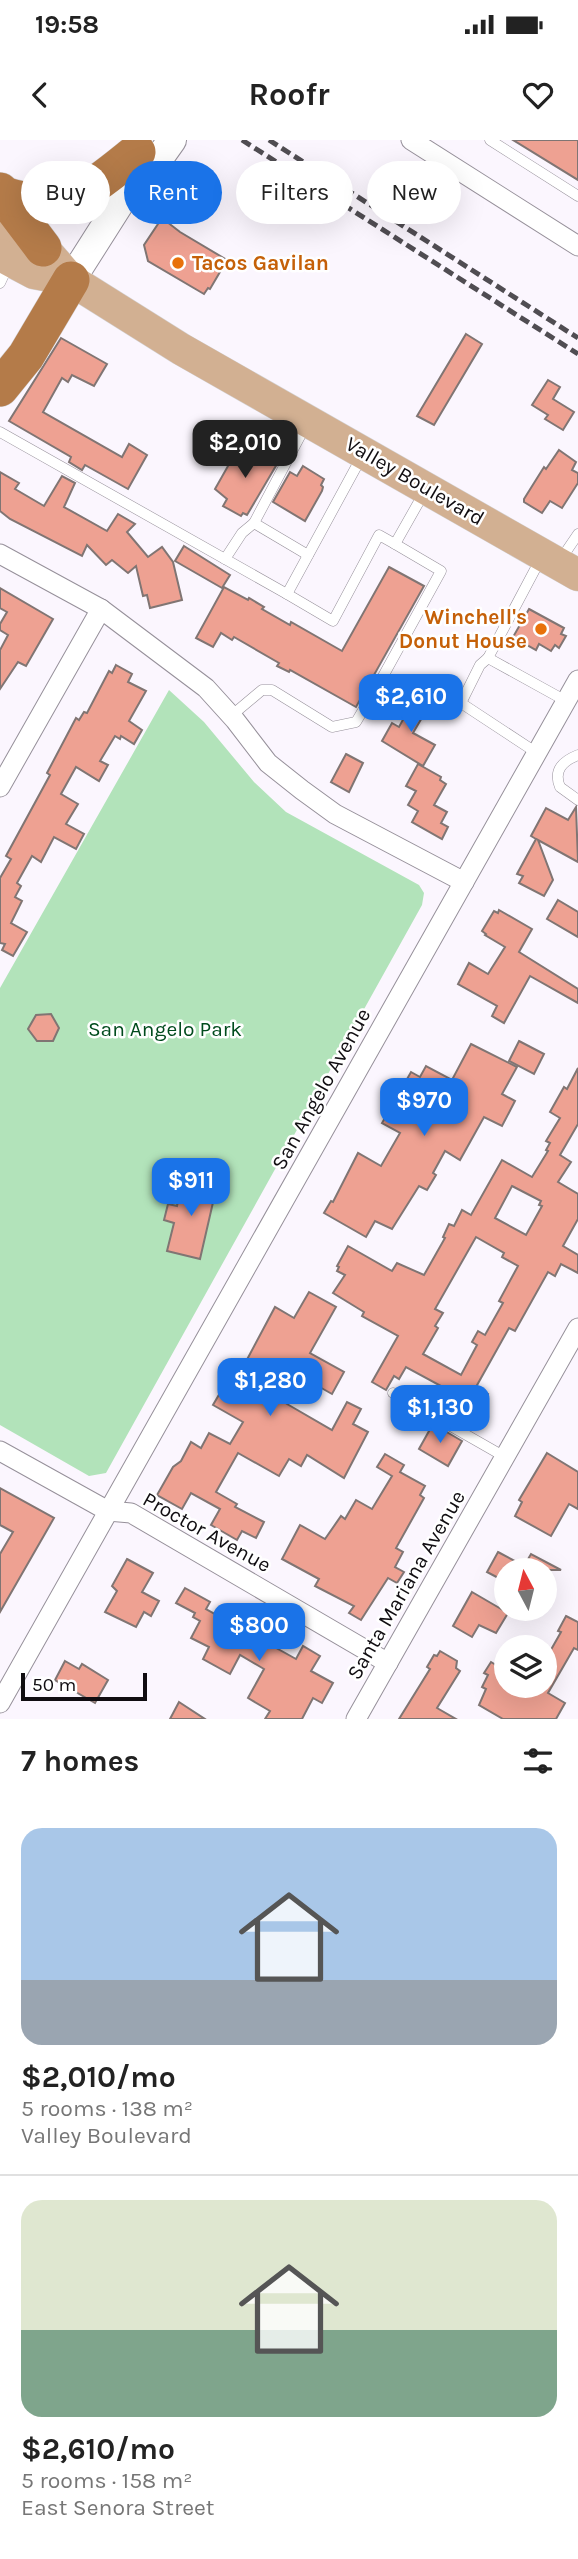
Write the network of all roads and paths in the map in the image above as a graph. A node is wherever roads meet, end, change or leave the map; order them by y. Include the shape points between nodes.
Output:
1 (172, 140) edge
2 (411, 140) edge
3 (489, 140) edge
4 (141, 152) edge
5 (578, 196) edge
6 (1, 203) edge
7 (578, 246) edge
8 (13, 262) edge
9 (71, 280) junction
10 (0, 388) edge
11 (307, 422) junction
12 (0, 432) edge
13 (365, 451) junction
14 (427, 487) junction
15 (254, 523) junction
16 (578, 534) edge
17 (395, 544) junction
18 (0, 554) edge
19 (308, 555) junction
20 (225, 559) junction
21 (560, 564) edge
22 (287, 594) junction
23 (101, 609) junction
24 (488, 658) junction
25 (578, 680) edge
26 (566, 701) junction
27 (231, 716) junction
28 (537, 753) junction
29 (578, 755) edge
30 (0, 787) edge
31 (578, 800) edge
32 (464, 882) junction
33 (578, 1328) edge
34 (393, 1393) dead end
35 (0, 1451) edge
36 (505, 1457) junction
37 (108, 1511) junction
38 (388, 1663) junction
39 (0, 1703) edge
40 (356, 1719) edge

1 - 4 main road via 155,164
2 - 7 street
3 - 5 lane
4 - 6 highway via 93,187 64,200
4 - 9 main road
6 - 8 highway
8 - 9 main road, Valley Boulevard
9 - 10 highway via 26,356
9 - 11 main road, Valley Boulevard
11 - 13 main road, Valley Boulevard
11 - 15 lane
12 - 20 lane
13 - 14 main road, Valley Boulevard
13 - 19 lane
14 - 17 lane
14 - 21 main road, Valley Boulevard
15 - 19 lane
15 - 20 lane
16 - 21 lane
17 - 22 lane via 379,535 333,621
17 - 27 lane via 441,571 356,722 332,727 272,690 261,690
18 - 23 street
19 - 22 lane
20 - 22 lane
21 - 24 lane
23 - 27 street via 206,688
23 - 30 street
24 - 26 lane
24 - 28 lane via 461,703
25 - 26 street, San Angelo Avenue
26 - 28 street, San Angelo Avenue
27 - 32 street via 268,763 335,814
28 - 32 street, San Angelo Avenue
29 - 31 lane via 564,762 557,775 560,787
32 - 37 street, San Angelo Avenue
33 - 36 street, Santa Mariana Avenue
34 - 36 lane
35 - 37 street, Proctor Avenue
36 - 38 street, Santa Mariana Avenue
37 - 38 street, Proctor Avenue via 131,1513
37 - 39 street, San Angelo Avenue
38 - 40 street, Santa Mariana Avenue

